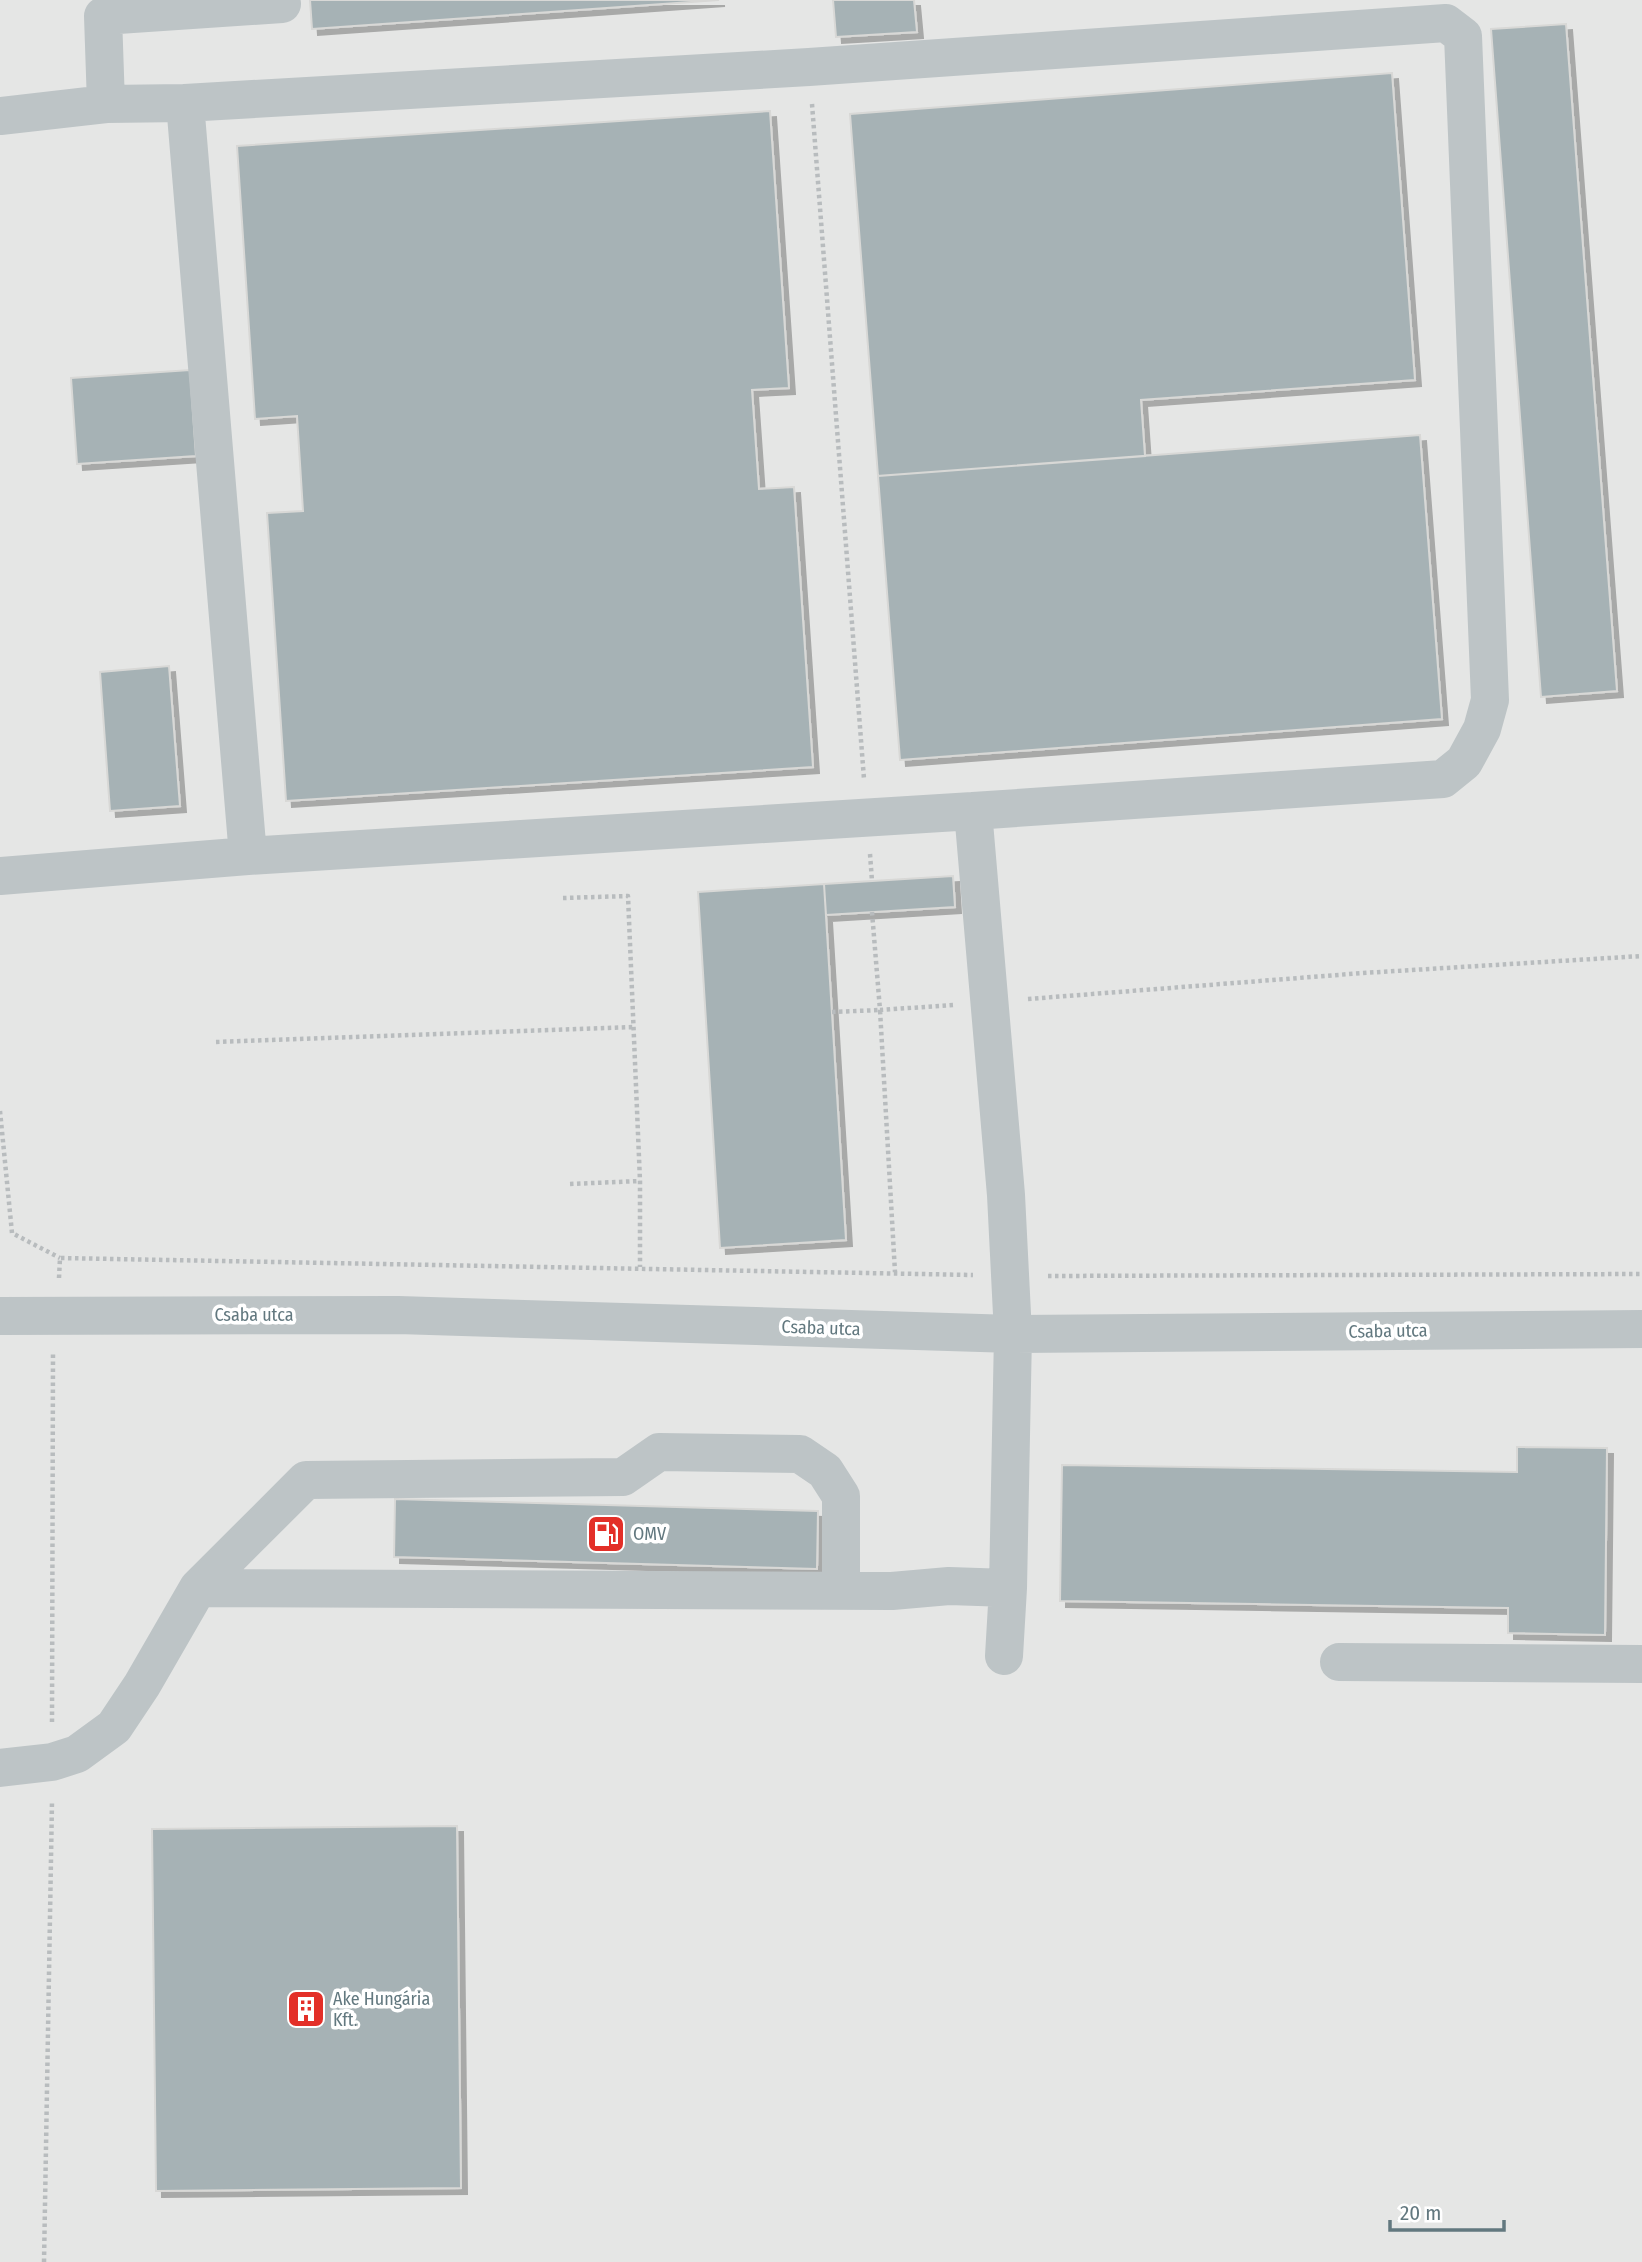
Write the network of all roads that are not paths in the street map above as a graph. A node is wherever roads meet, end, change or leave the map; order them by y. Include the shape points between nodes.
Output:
1 (282, 4) dead end
2 (103, 8) edge
3 (184, 103) junction
4 (106, 104) junction
5 (0, 116) edge
6 (973, 811) junction
7 (248, 856) junction
8 (0, 876) edge
9 (0, 1316) edge
10 (1642, 1329) edge
11 (1013, 1334) junction
12 (198, 1588) junction
13 (1008, 1588) junction
14 (841, 1590) junction
15 (1004, 1656) dead end
16 (1339, 1662) dead end
17 (1642, 1664) edge
18 (0, 1768) edge

1 - 2 street
2 - 4 street
3 - 4 street
3 - 6 street via 809,67 1446,23 1463,36 1490,700 1482,729 1464,762 1443,779
3 - 7 street
4 - 5 street
6 - 7 street
6 - 11 street via 1006,1195
7 - 8 street
9 - 11 street, Csaba utca via 398,1315
10 - 11 street, Csaba utca
11 - 13 street
12 - 14 street
12 - 14 street via 306,1480 623,1477 659,1452 800,1454 825,1471 841,1496
12 - 18 street via 114,1727 77,1754
13 - 14 street
13 - 15 street
16 - 17 street

